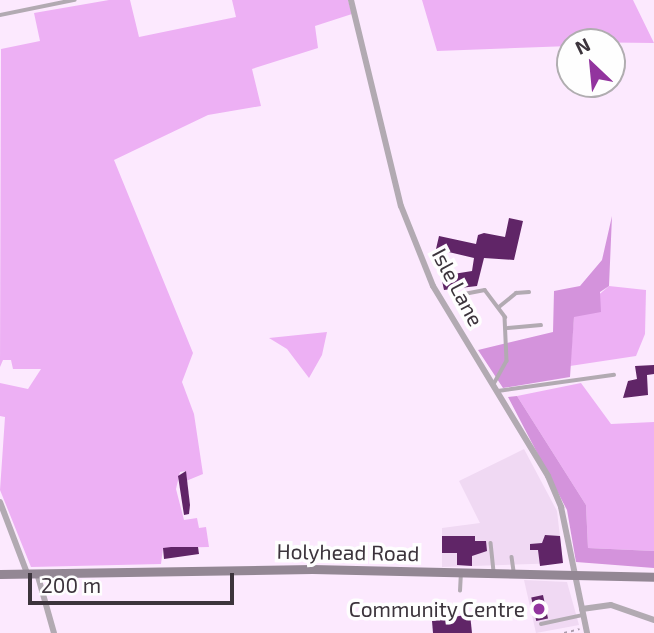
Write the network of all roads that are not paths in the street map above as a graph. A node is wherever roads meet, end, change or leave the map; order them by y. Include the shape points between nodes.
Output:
1 (74, 0) edge
2 (351, 0) edge
3 (0, 15) edge
4 (529, 292) dead end
5 (459, 295) dead end
6 (499, 307) junction
7 (541, 325) dead end
8 (507, 328) junction
9 (614, 375) dead end
10 (494, 384) junction
11 (498, 391) junction
12 (0, 502) edge
13 (491, 543) dead end
14 (512, 557) dead end
15 (461, 571) junction
16 (494, 572) junction
17 (32, 573) junction
18 (515, 573) junction
19 (0, 574) edge
20 (573, 574) junction
21 (654, 577) edge
22 (460, 591) dead end
23 (582, 612) junction
24 (654, 620) edge
25 (541, 624) dead end
26 (586, 631) edge
27 (54, 633) edge

1 - 3 lane
2 - 10 street, Isle Lane via 401,206 433,286
4 - 6 lane via 516,293
5 - 6 lane via 485,290
6 - 8 lane
7 - 8 lane
8 - 10 lane via 507,361
9 - 11 lane
10 - 11 street, Isle Lane
11 - 20 street, Isle Lane via 561,507
12 - 17 street
13 - 16 lane
14 - 18 lane
15 - 16 main road, Holyhead Road
15 - 17 main road, Holyhead Road
15 - 22 lane
16 - 18 main road, Holyhead Road
17 - 19 main road, Holyhead Road
17 - 27 street
18 - 20 main road, Holyhead Road
20 - 21 main road, Holyhead Road
20 - 23 street, Isle Lane
23 - 24 street via 611,605
23 - 25 lane
23 - 26 street, Isle Lane

